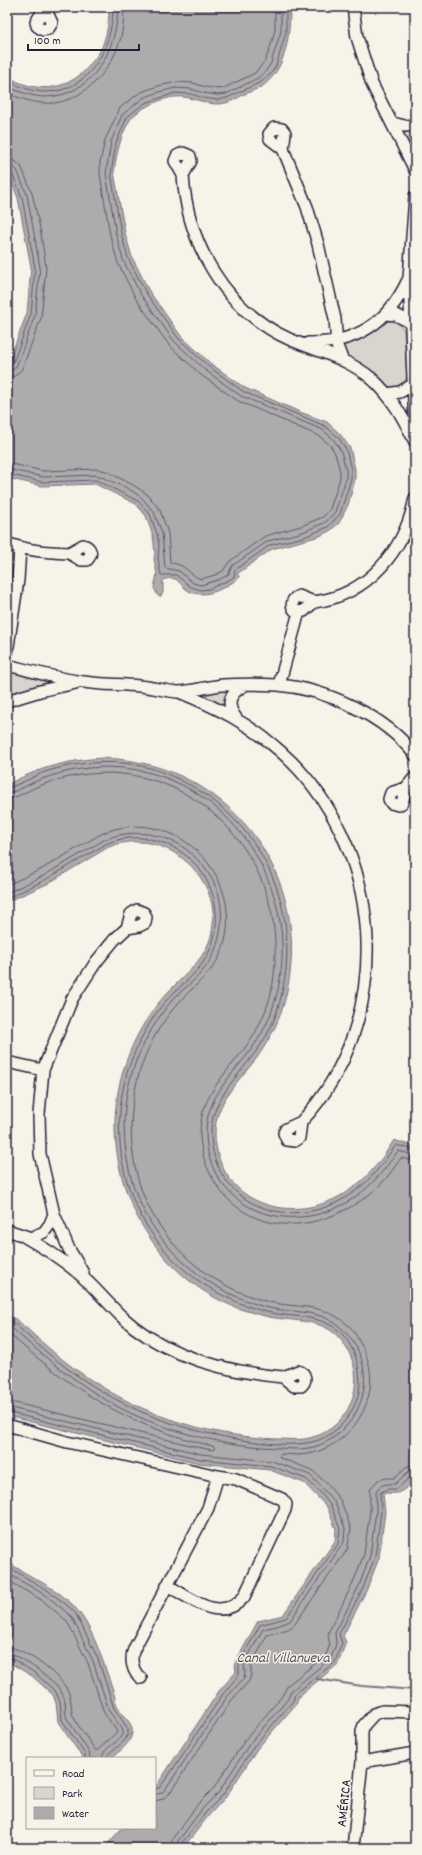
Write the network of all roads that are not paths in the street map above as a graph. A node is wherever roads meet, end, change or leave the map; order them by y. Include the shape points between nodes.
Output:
1 (353, 7) edge
2 (393, 123) junction
3 (415, 125) edge
4 (283, 149) dead end
5 (415, 170) edge
6 (183, 175) dead end
7 (415, 196) edge
8 (408, 278) junction
9 (386, 314) junction
10 (410, 322) junction
11 (337, 341) junction
12 (300, 343) junction
13 (342, 359) junction
14 (412, 385) junction
15 (387, 394) junction
16 (415, 428) edge
17 (415, 442) edge
18 (415, 498) edge
19 (7, 544) edge
20 (20, 548) junction
21 (69, 553) dead end
22 (314, 602) junction
23 (300, 612) junction
24 (7, 653) edge
25 (7, 665) edge
26 (85, 682) junction
27 (245, 685) junction
28 (279, 685) junction
29 (179, 692) junction
30 (7, 701) edge
31 (236, 718) junction
32 (415, 755) edge
33 (415, 777) edge
34 (406, 788) dead end
35 (127, 928) dead end
36 (7, 1062) edge
37 (44, 1070) junction
38 (301, 1122) dead end
39 (54, 1214) junction
40 (7, 1230) edge
41 (24, 1237) junction
42 (90, 1284) junction
43 (283, 1377) dead end
44 (7, 1425) edge
45 (218, 1476) junction
46 (167, 1585) junction
47 (141, 1678) dead end
48 (415, 1712) edge
49 (415, 1754) edge
50 (362, 1762) junction
51 (353, 1848) edge

1 - 2 street via 363,60 382,106
2 - 3 street
2 - 5 street
4 - 11 street via 318,244
6 - 12 street via 184,193 194,233 217,278 236,300 266,326
7 - 8 street
8 - 9 street via 402,292
8 - 10 street
9 - 10 street via 396,315
9 - 11 street via 367,330
10 - 14 street
11 - 12 street via 319,344
11 - 13 street
12 - 13 street
13 - 15 street via 372,378
14 - 15 street via 400,392
14 - 16 street
15 - 17 street
18 - 22 street via 405,533 384,565 356,588 329,600
19 - 20 street
20 - 21 street
20 - 24 street
22 - 23 street
22 - 23 street via 301,597 295,598 292,606
23 - 28 street
25 - 26 street
26 - 29 street
26 - 30 street via 67,684
27 - 28 street
27 - 29 street via 222,685
27 - 31 street via 236,690 231,697 231,711
28 - 32 street via 325,696 370,716 390,729
29 - 31 street
31 - 38 street via 281,751 318,792 346,842 362,891 368,952 366,981 353,1038 330,1086
33 - 34 street
35 - 37 street via 96,962 72,999
36 - 37 street
37 - 39 street via 39,1114 40,1142 43,1172
39 - 41 street via 44,1232 31,1238
39 - 42 street via 69,1249
40 - 41 street
41 - 42 street via 60,1258
42 - 43 street via 122,1317 171,1349 205,1363 260,1375
44 - 45 street via 75,1444
45 - 46 street via 208,1508
45 - 46 street via 236,1479 282,1499 286,1504 285,1510 244,1597 237,1605 218,1610 197,1602
46 - 47 street via 132,1654 136,1674
48 - 50 street, AMÉRICA via 382,1711 374,1714 362,1730
49 - 50 street, AMÉRICA
50 - 51 street, AMÉRICA

